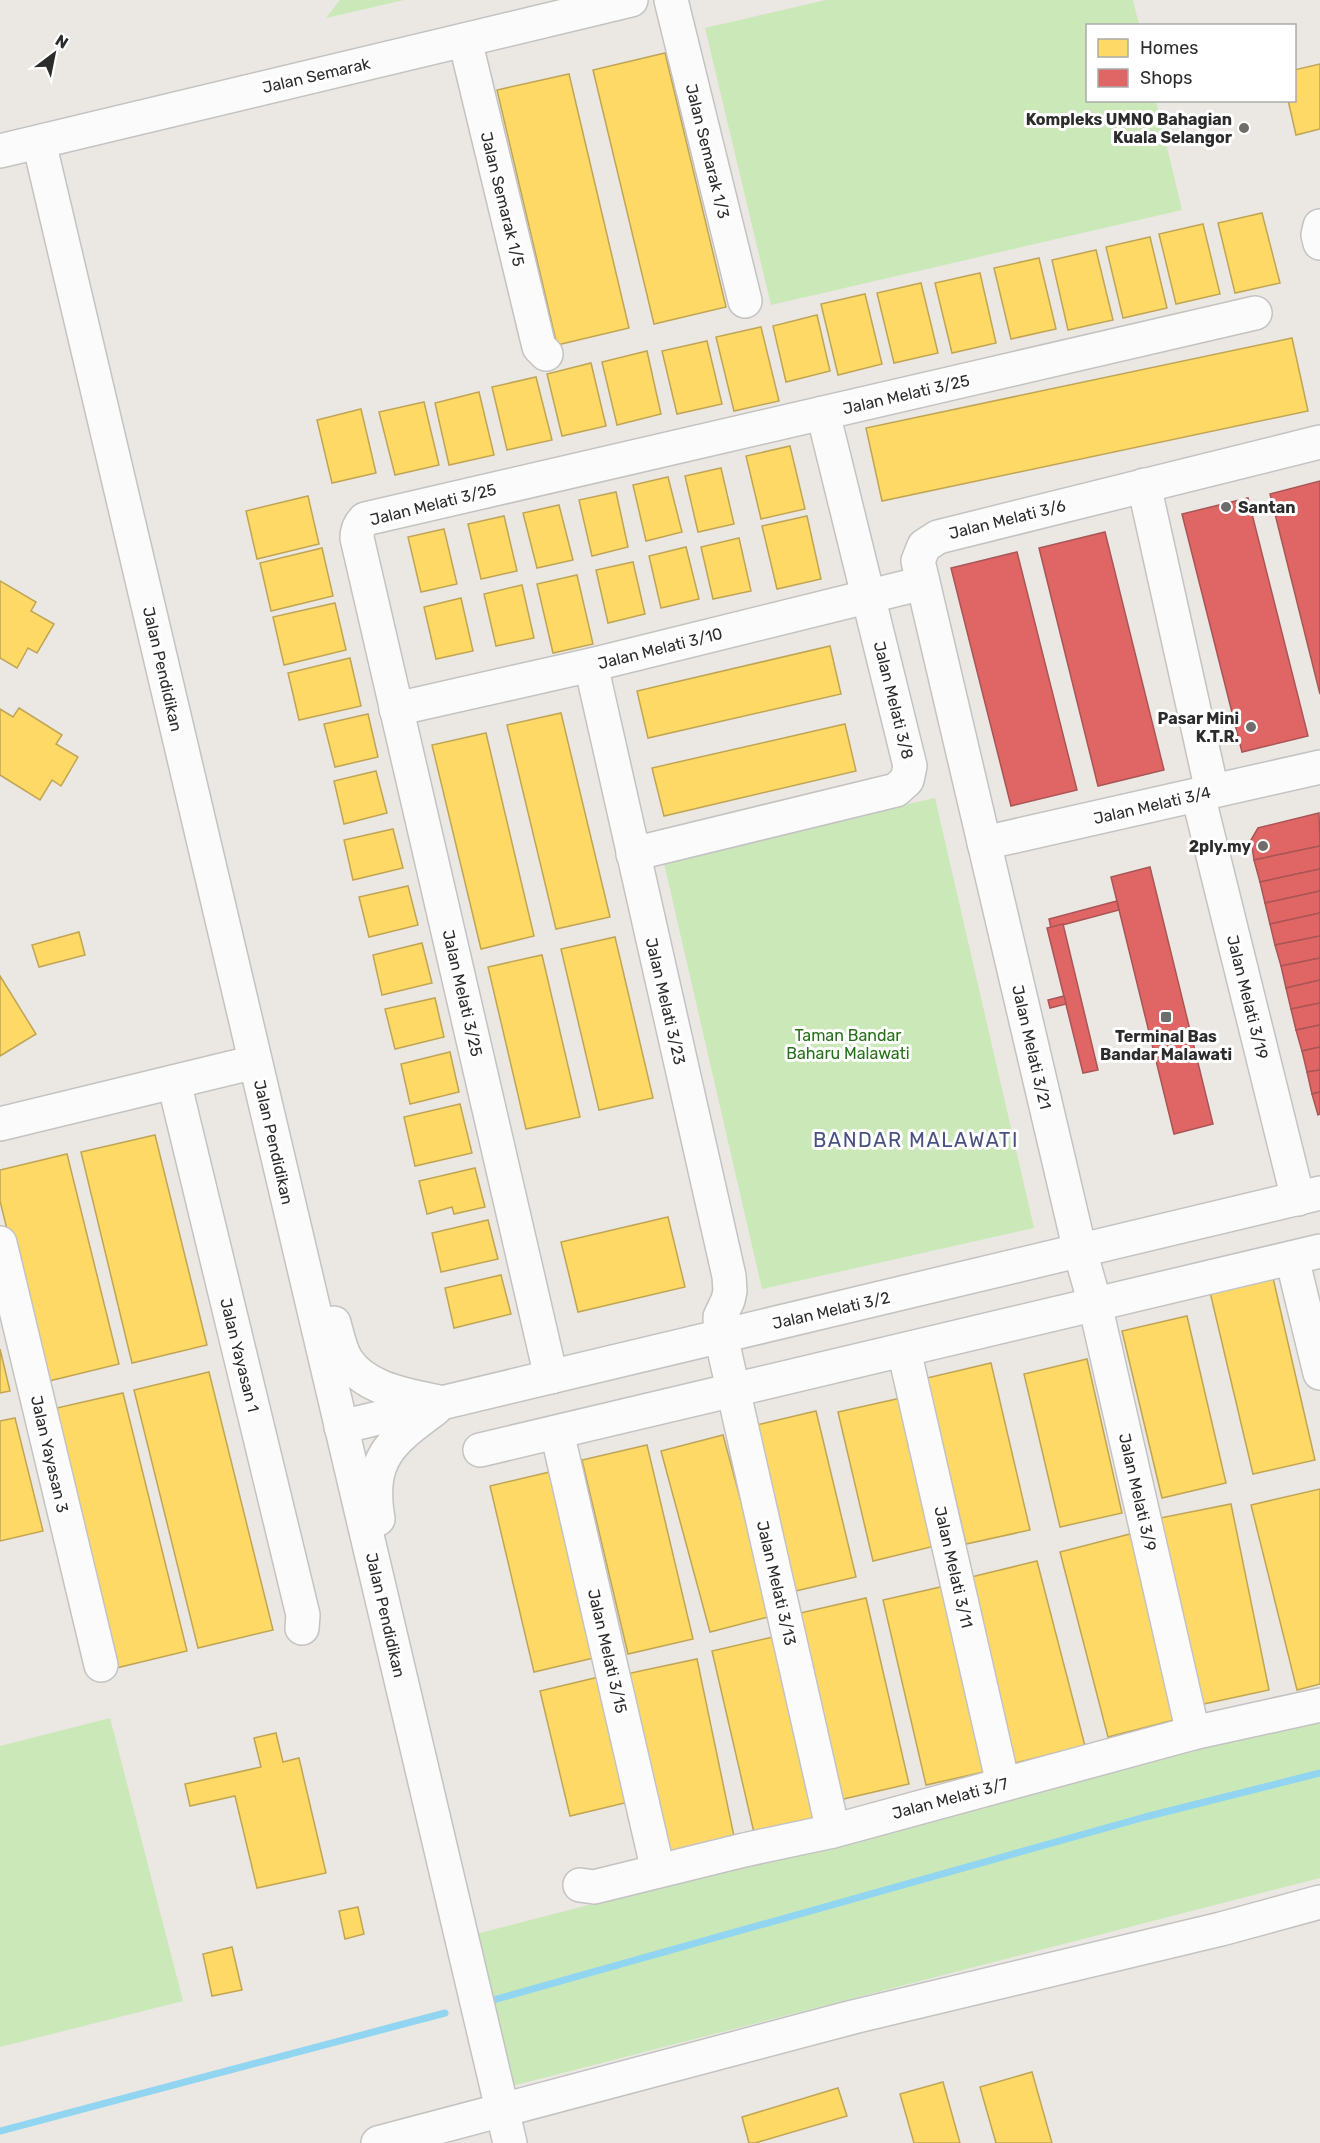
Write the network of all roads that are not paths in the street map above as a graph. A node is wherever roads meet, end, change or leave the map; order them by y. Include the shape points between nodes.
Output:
1 (632, 0) edge
2 (671, 0) edge
3 (525, 12) edge
4 (465, 40) junction
5 (39, 142) junction
6 (0, 151) edge
7 (745, 302) dead end
8 (1255, 313) dead end
9 (546, 354) dead end
10 (823, 413) junction
11 (1320, 442) edge
12 (1144, 485) junction
13 (924, 583) junction
14 (868, 598) junction
15 (591, 665) junction
16 (396, 709) junction
17 (1320, 767) edge
18 (1205, 793) junction
19 (984, 843) junction
20 (633, 854) junction
21 (255, 1062) junction
22 (174, 1082) junction
23 (0, 1124) edge
24 (1309, 1196) edge
25 (296, 1236) junction
26 (0, 1243) edge
27 (1080, 1251) junction
28 (1306, 1255) edge
29 (1095, 1304) junction
30 (721, 1336) junction
31 (904, 1350) junction
32 (1320, 1373) edge
33 (551, 1377) junction
34 (732, 1390) junction
35 (443, 1403) junction
36 (342, 1427) junction
37 (557, 1432) junction
38 (480, 1450) dead end
39 (382, 1598) junction
40 (302, 1628) dead end
41 (100, 1665) dead end
42 (1320, 1705) edge
43 (1193, 1733) junction
44 (1003, 1784) junction
45 (833, 1831) junction
46 (658, 1871) junction
47 (580, 1885) dead end
48 (1320, 1902) edge
49 (503, 2111) junction
50 (378, 2143) edge
51 (510, 2143) edge

1 - 3 street, Jalan Semarak
2 - 7 street, Jalan Semarak 1/3
3 - 4 street, Jalan Semarak
4 - 5 street, Jalan Semarak
4 - 9 street, Jalan Semarak 1/5 via 539,347
5 - 6 street, Jalan Semarak
5 - 21 street, Jalan Pendidikan
8 - 10 street, Jalan Melati 3/25
10 - 14 street, Jalan Melati 3/8
10 - 16 street, Jalan Melati 3/25 via 365,519 357,538
11 - 12 street, Jalan Melati 3/6
12 - 13 street, Jalan Melati 3/6 via 938,537 924,546 918,561
12 - 18 street, Jalan Melati 3/19
13 - 14 street, Jalan Melati 3/10
13 - 19 street, Jalan Melati 3/6
14 - 15 street, Jalan Melati 3/10
14 - 20 street, Jalan Melati 3/8 via 910,766 907,780 896,790
15 - 16 street, Jalan Melati 3/10
15 - 20 street, Jalan Melati 3/23
16 - 33 street, Jalan Melati 3/25
17 - 18 street, Jalan Melati 3/4
18 - 19 street, Jalan Melati 3/4
18 - 24 street, Jalan Melati 3/19
19 - 27 street, Jalan Melati 3/21
20 - 30 street, Jalan Melati 3/23 via 729,1276 728,1300 720,1317
21 - 22 street
21 - 25 street, Jalan Pendidikan
22 - 23 street
22 - 40 street, Jalan Yayasan 1 via 303,1615
24 - 27 street, Jalan Melati 3/2
25 - 35 street via 323,1292 346,1359 369,1381
25 - 36 street, Jalan Pendidikan
26 - 41 street, Jalan Yayasan 3
27 - 29 street, Jalan Melati 3/9
27 - 30 street, Jalan Melati 3/2
28 - 29 street
28 - 32 street
29 - 31 street
29 - 43 street, Jalan Melati 3/9
30 - 33 street, Jalan Melati 3/2
30 - 34 street, Jalan Melati 3/13
31 - 34 street
31 - 44 street, Jalan Melati 3/11
33 - 35 street, Jalan Melati 3/2
34 - 37 street
34 - 45 street, Jalan Melati 3/13
35 - 36 street, Jalan Melati 3/2
35 - 39 street via 399,1437 381,1461 375,1501
36 - 39 street, Jalan Pendidikan
37 - 38 street
37 - 46 street, Jalan Melati 3/15
39 - 49 street, Jalan Pendidikan
42 - 43 street, Jalan Melati 3/7
43 - 44 street, Jalan Melati 3/7
44 - 45 street, Jalan Melati 3/7
45 - 46 street, Jalan Melati 3/7
46 - 47 street, Jalan Melati 3/7 via 594,1887
48 - 49 street via 853,2017
49 - 50 street
49 - 51 street, Jalan Pendidikan

